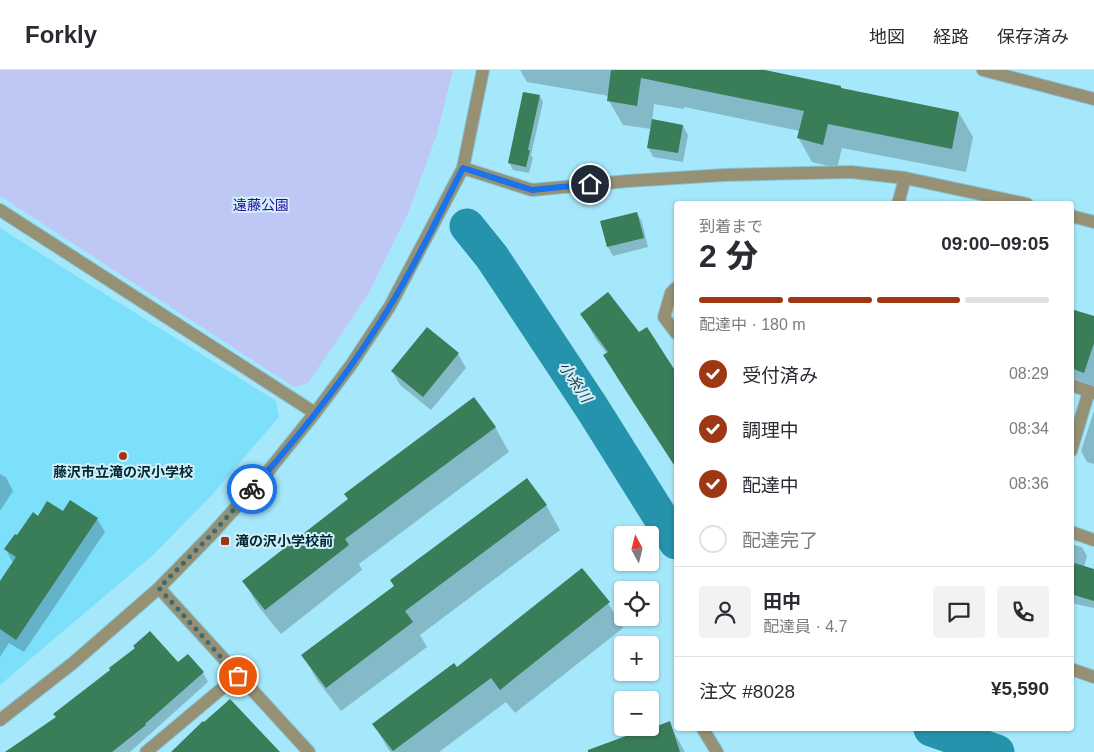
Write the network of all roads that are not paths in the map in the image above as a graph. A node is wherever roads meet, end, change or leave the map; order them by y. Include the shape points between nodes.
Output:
1 (483, 70) edge
2 (983, 70) edge
3 (1094, 99) edge
4 (463, 168) junction
5 (905, 178) junction
6 (899, 201) edge
7 (1013, 201) edge
8 (0, 210) edge
9 (1074, 217) edge
10 (1094, 222) edge
11 (674, 290) edge
12 (674, 330) edge
13 (1074, 386) edge
14 (1092, 392) edge
15 (315, 413) junction
16 (1074, 443) edge
17 (1074, 533) edge
18 (1094, 540) edge
19 (159, 588) junction
20 (1074, 671) edge
21 (238, 676) junction
22 (1094, 677) edge
23 (0, 720) edge
24 (703, 731) edge
25 (305, 751) edge
26 (146, 752) edge
27 (717, 752) edge

1 - 4 street
2 - 3 street
4 - 5 street via 532,190 724,175 851,172
4 - 15 street via 390,306
5 - 6 street
5 - 7 street
8 - 15 street
9 - 10 street
11 - 12 street via 664,317
13 - 14 street
14 - 16 street
15 - 19 street via 229,515
17 - 18 street
19 - 21 street
19 - 23 street via 73,663
20 - 22 street
21 - 25 street
21 - 26 street
24 - 27 street

